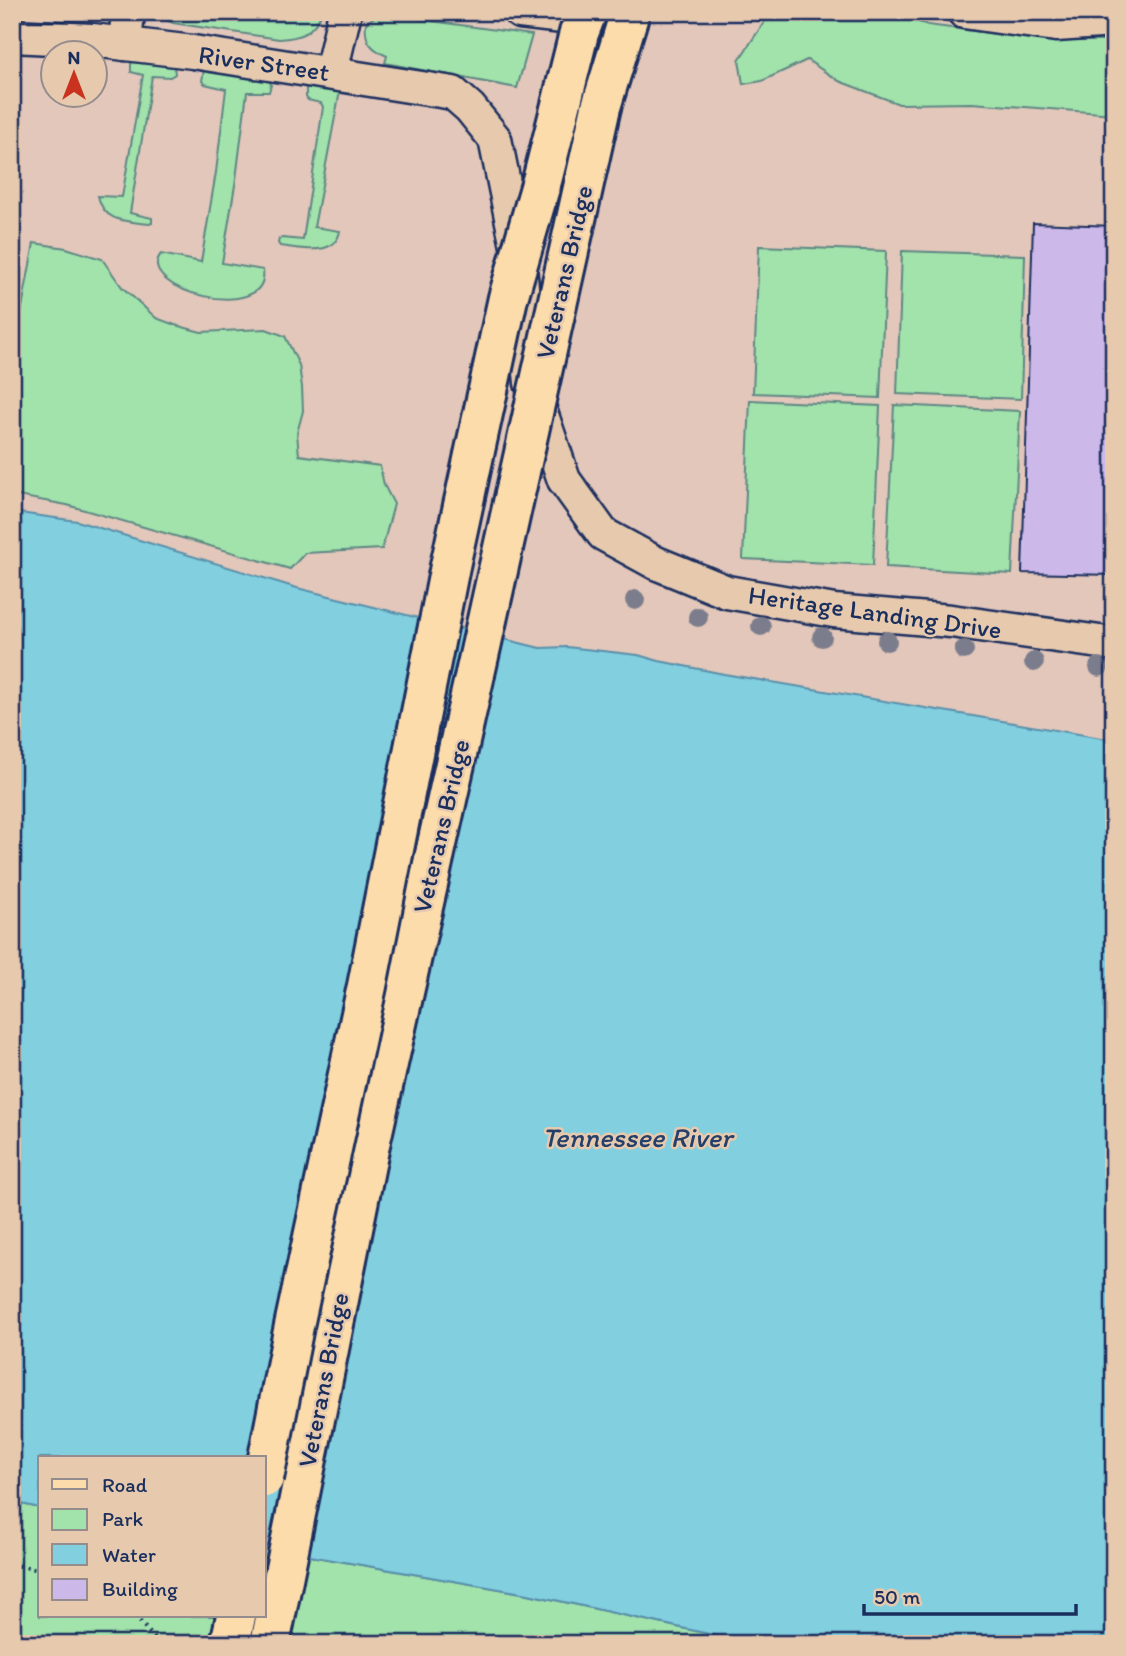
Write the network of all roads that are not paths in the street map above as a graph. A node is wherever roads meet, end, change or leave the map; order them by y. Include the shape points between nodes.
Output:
1 (128, 12) edge
2 (345, 12) edge
3 (520, 12) edge
4 (570, 12) edge
5 (587, 12) edge
6 (610, 12) edge
7 (630, 12) edge
8 (964, 12) edge
9 (1114, 21) edge
10 (12, 36) edge
11 (125, 44) junction
12 (331, 72) junction
13 (495, 139) joint
14 (508, 298) junction
15 (1114, 644) edge
16 (266, 1468) edge
17 (236, 1618) edge
18 (230, 1644) edge
19 (270, 1644) edge

1 - 11 street
2 - 12 street
3 - 6 street via 563,17
4 - 14 main road, bridge via 517,223
5 - 14 main road, Veterans Bridge, bridge
7 - 19 main road, Veterans Bridge, bridge via 601,107 369,1149
8 - 9 street via 1056,25
10 - 11 street, River Street
11 - 12 street, River Street
12 - 13 street, River Street via 453,93
13 - 15 street, Heritage Landing Drive via 519,256 531,383 564,480 603,534 656,563 727,592 834,611 951,621
14 - 16 main road, Veterans Bridge, bridge
17 - 18 main road

